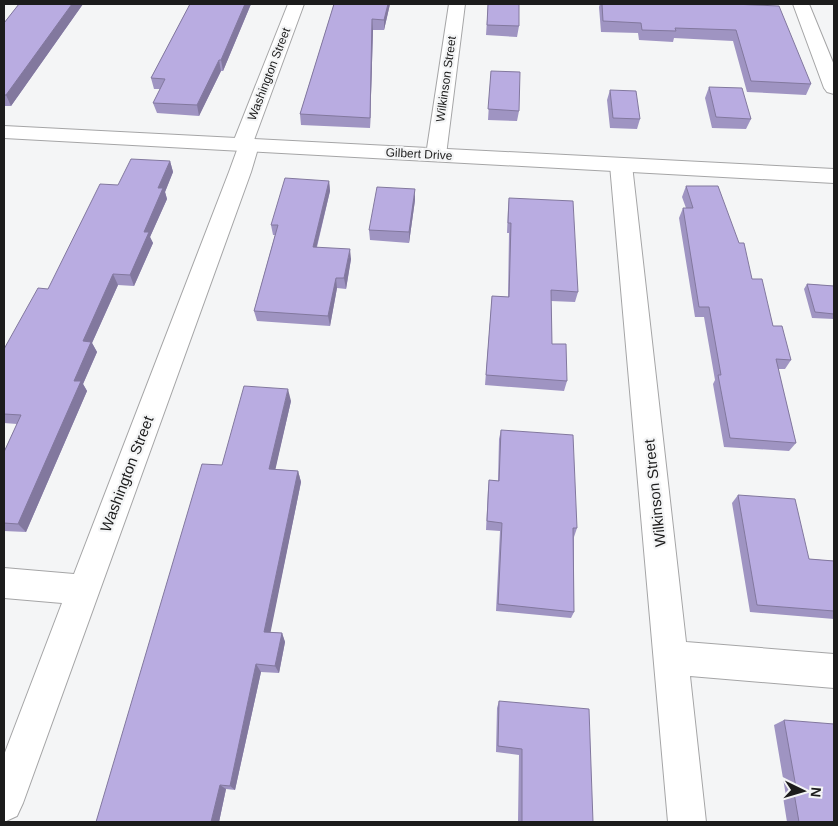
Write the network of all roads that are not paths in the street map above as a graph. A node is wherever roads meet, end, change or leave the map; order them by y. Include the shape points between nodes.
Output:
1 (296, 4) edge
2 (457, 4) edge
3 (801, 4) edge
4 (834, 88) edge
5 (4, 132) edge
6 (245, 145) junction
7 (436, 155) junction
8 (621, 165) junction
9 (834, 176) edge
10 (4, 583) edge
11 (83, 590) junction
12 (672, 658) junction
13 (834, 671) edge
14 (4, 803) edge
15 (687, 822) edge

1 - 6 street, Washington Street
2 - 7 street, Wilkinson Street
3 - 4 street
5 - 6 street, Gilbert Drive
6 - 7 street, Gilbert Drive
6 - 11 street, Washington Street via 240,172
7 - 8 street, Gilbert Drive
8 - 9 street, Gilbert Drive
8 - 12 street, Wilkinson Street
10 - 11 street
11 - 14 street, Washington Street
12 - 13 street
12 - 15 street, Wilkinson Street

